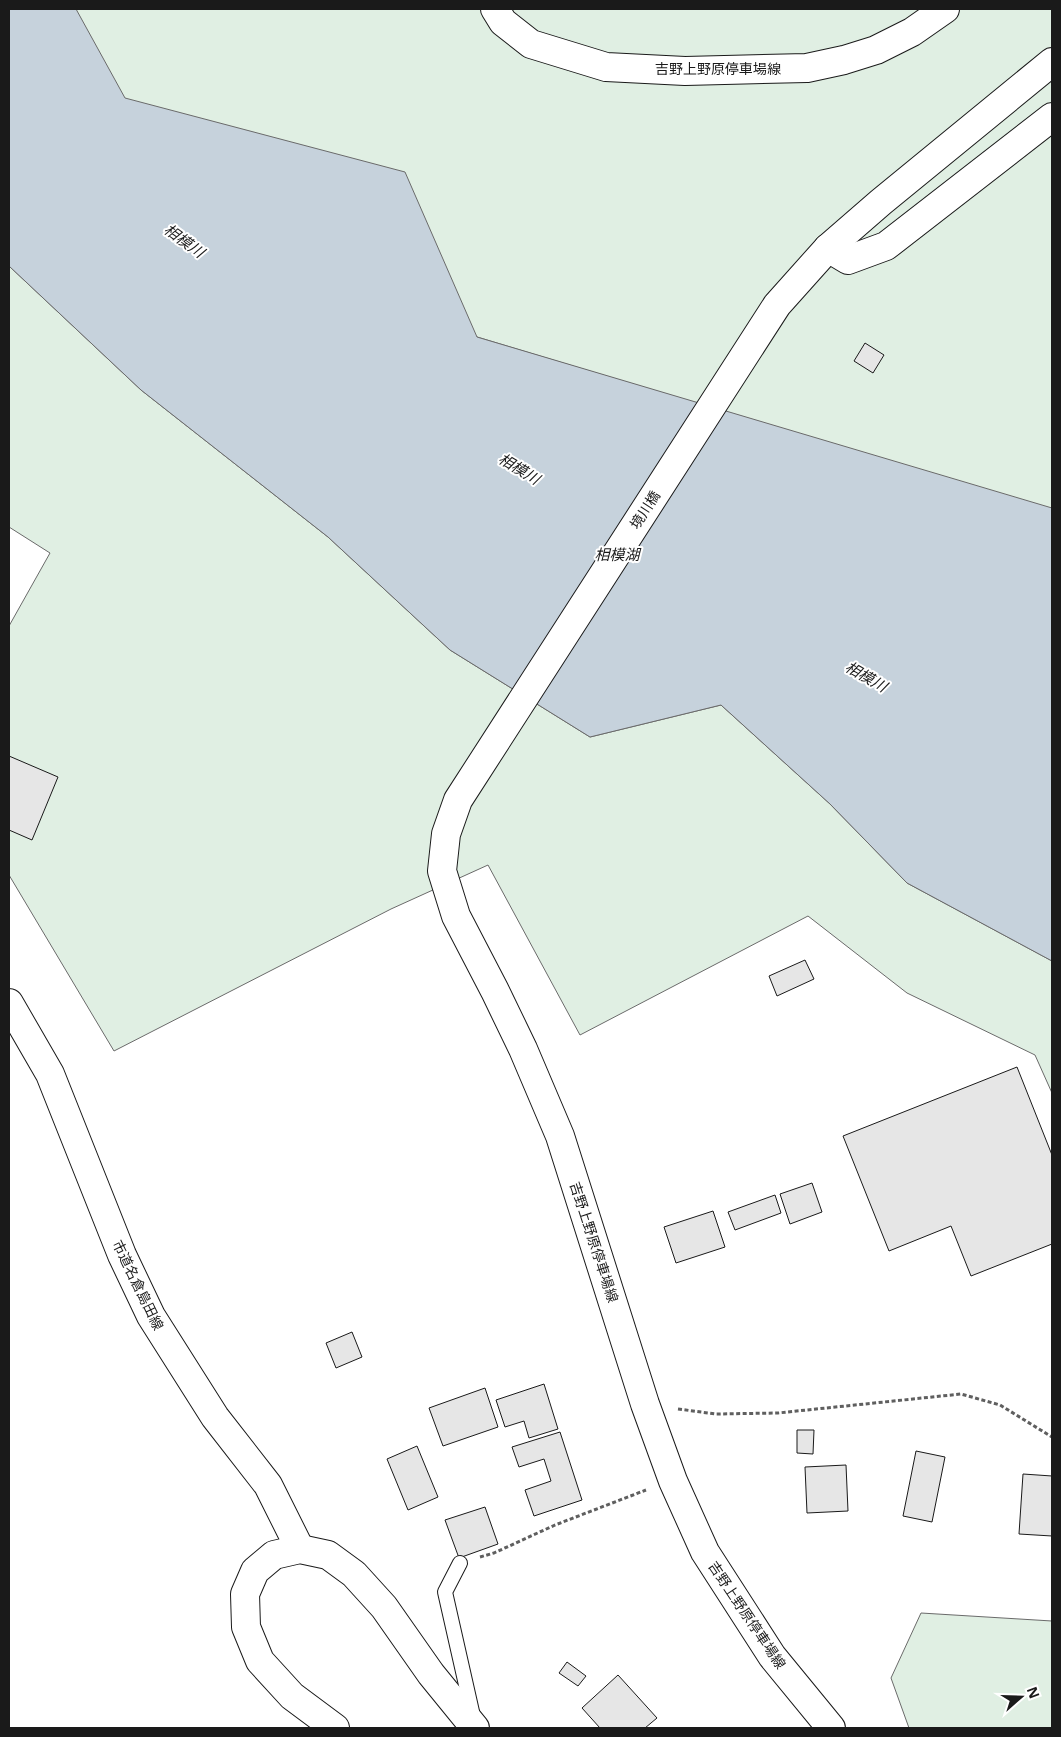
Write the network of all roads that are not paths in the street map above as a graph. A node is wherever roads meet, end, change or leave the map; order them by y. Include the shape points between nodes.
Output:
1 (495, 9) edge
2 (945, 9) edge
3 (1052, 62) edge
4 (1052, 116) edge
5 (828, 248) junction
6 (496, 740) joint
7 (9, 1003) edge
8 (300, 1549) junction
9 (460, 1564) road end
10 (335, 1728) edge
11 (475, 1728) edge
12 (831, 1728) edge

1 - 2 main road, 吉野上野原停車場線 via 503,22 531,44 606,67 685,71 807,68 844,60 876,50 912,32
3 - 5 main road
4 - 5 main road via 886,246 848,260
5 - 6 main road, 境川橋 via 777,305
6 - 12 main road, 吉野上野原停車場線 via 458,800 446,834 442,871 456,916 523,1049 560,1136 672,1481 705,1552 772,1656
7 - 8 main road, 市道名倉島田線 via 50,1074 122,1255 151,1316 215,1417 268,1485
8 - 10 main road via 274,1555 255,1571 245,1594 246,1626 260,1661 292,1696
8 - 11 main road via 328,1555 354,1574 384,1606 430,1674
9 - 11 lane via 445,1592

